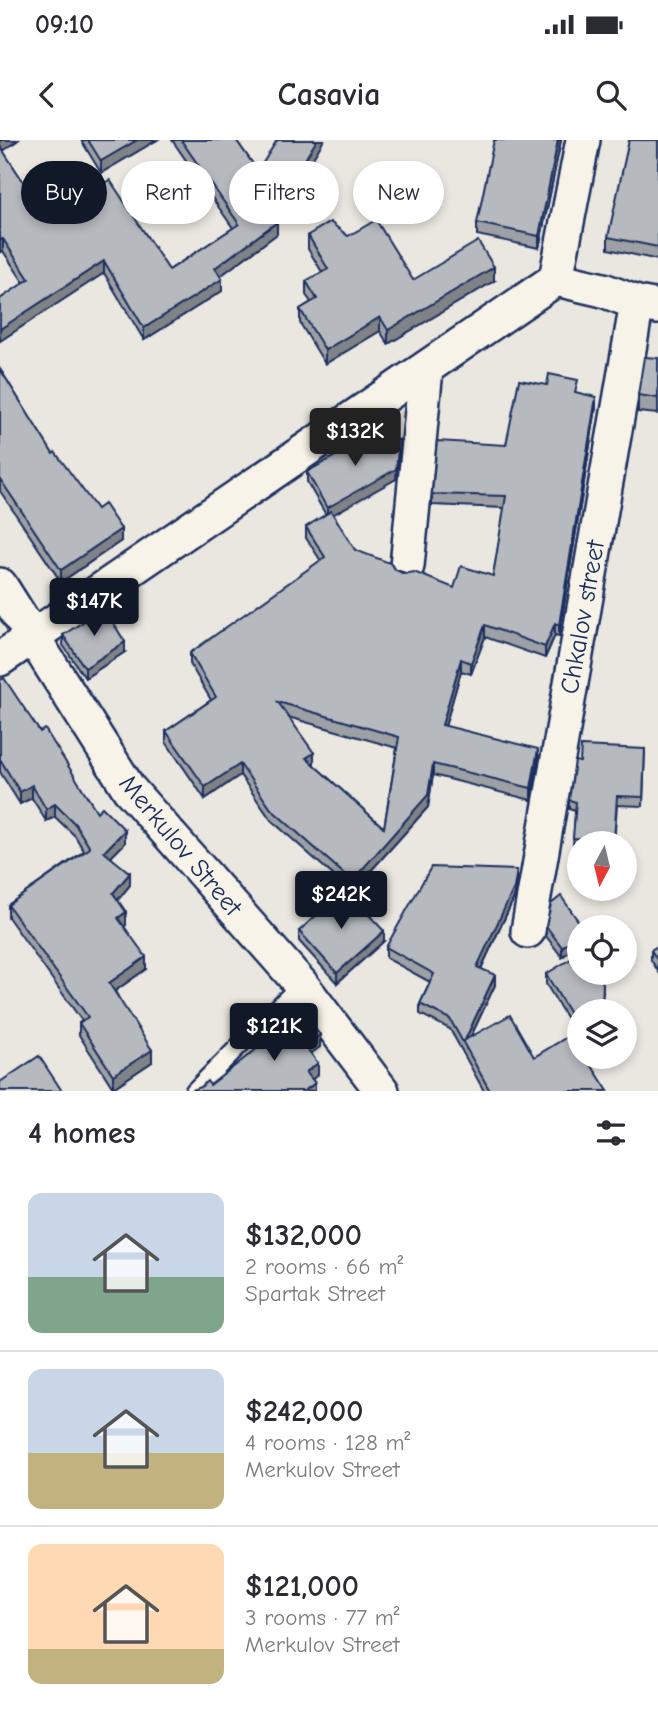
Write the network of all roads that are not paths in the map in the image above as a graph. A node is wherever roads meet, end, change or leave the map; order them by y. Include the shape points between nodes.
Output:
1 (583, 140) edge
2 (556, 279) junction
3 (647, 305) edge
4 (426, 369) junction
5 (407, 566) dead end
6 (0, 585) edge
7 (34, 636) junction
8 (0, 659) edge
9 (528, 931) dead end
10 (301, 984) junction
11 (194, 1091) edge
12 (382, 1091) edge

1 - 2 street
2 - 3 street
2 - 4 street
3 - 9 street, Chkalov street
4 - 5 street
4 - 7 street
6 - 7 street, Merkulov Street
7 - 8 street
7 - 10 street, Merkulov Street via 129,789
10 - 11 lane
10 - 12 street, Merkulov Street

